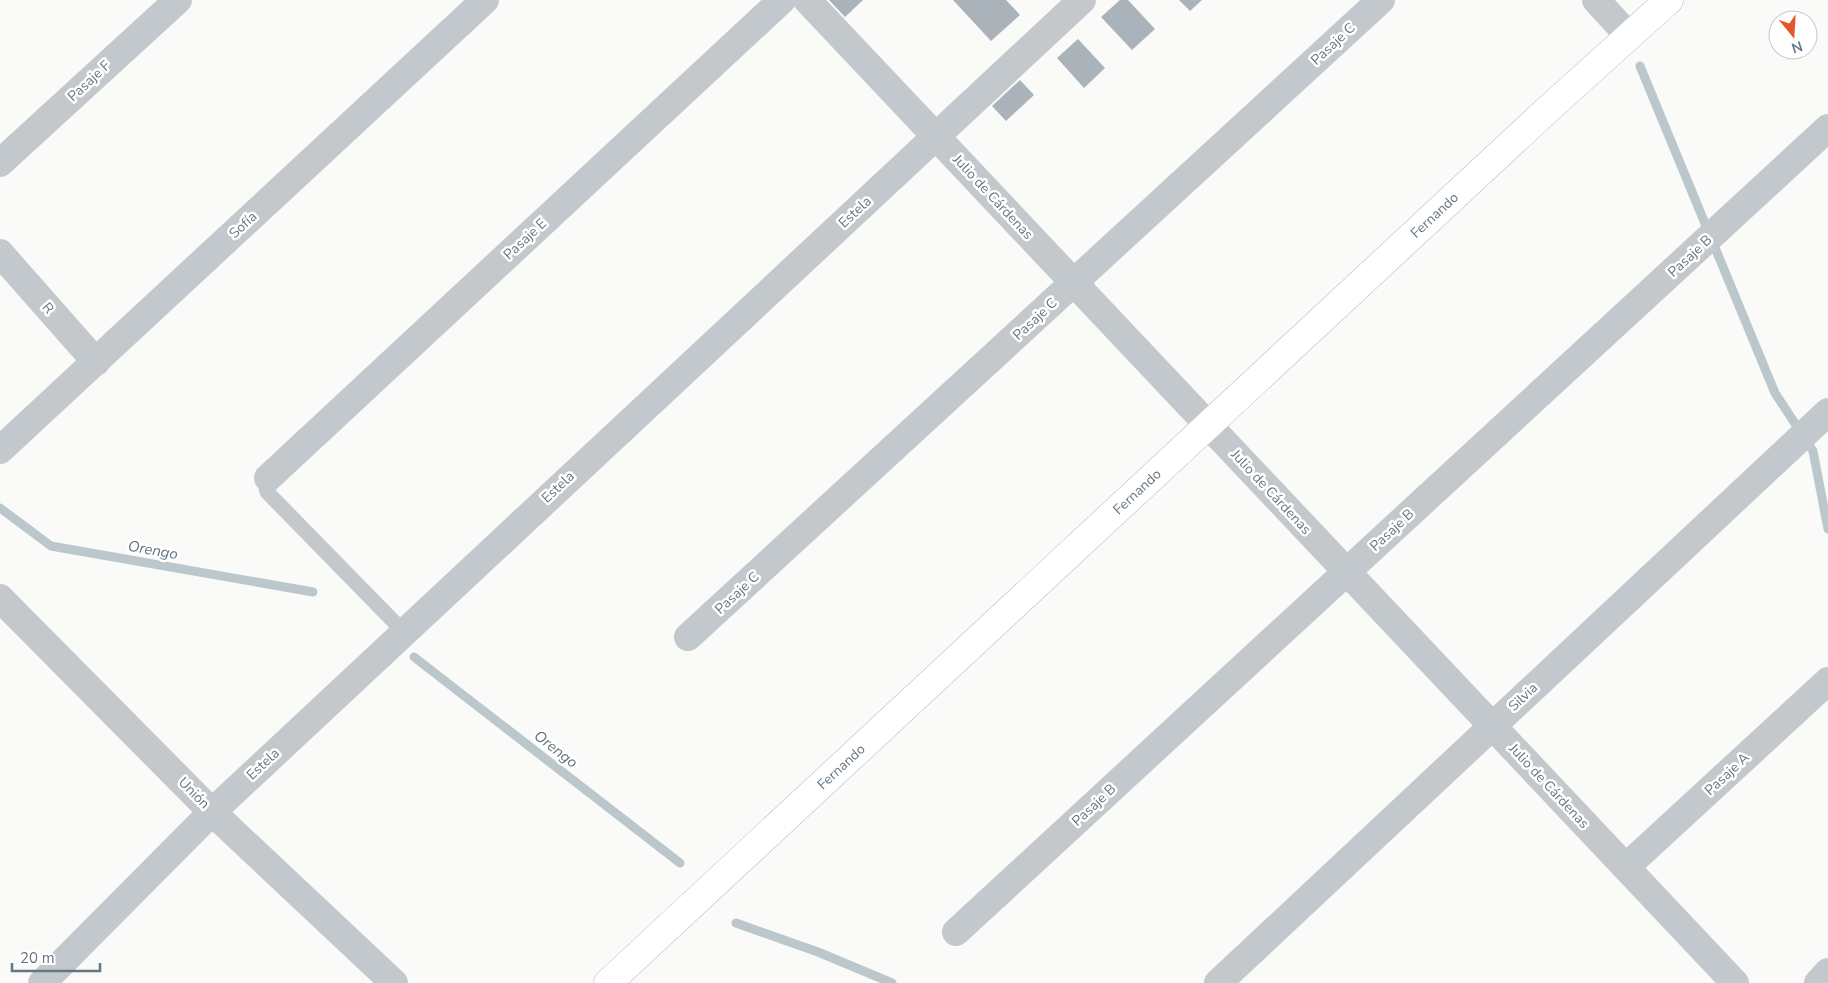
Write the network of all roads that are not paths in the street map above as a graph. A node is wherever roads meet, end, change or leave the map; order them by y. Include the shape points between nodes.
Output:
1 (178, 0) edge
2 (485, 0) edge
3 (782, 0) edge
4 (807, 0) edge
5 (1082, 0) edge
6 (1381, 0) edge
7 (1596, 0) edge
8 (1668, 0) edge
9 (1629, 36) junction
10 (1828, 128) edge
11 (936, 136) junction
12 (0, 163) edge
13 (0, 253) edge
14 (1074, 283) junction
15 (96, 362) junction
16 (1824, 416) edge
17 (1208, 425) junction
18 (0, 450) edge
19 (268, 478) joint
20 (1347, 572) junction
21 (0, 598) edge
22 (404, 632) junction
23 (688, 637) dead end
24 (1828, 681) edge
25 (1493, 726) junction
26 (212, 812) junction
27 (1626, 867) junction
28 (956, 932) dead end
29 (1828, 972) edge
30 (42, 983) edge
31 (394, 983) edge
32 (608, 983) edge
33 (1218, 983) edge
34 (1736, 983) edge
35 (1818, 983) edge

1 - 12 street, Pasaje F
2 - 15 street, Sofía
3 - 19 street, Pasaje E
4 - 11 street, Julio de Cárdenas
5 - 11 street, Estela
6 - 14 street, Pasaje C
7 - 9 street
8 - 9 street, Fernando
9 - 17 street, Fernando
10 - 20 street, Pasaje B
11 - 14 street, Julio de Cárdenas
11 - 22 street, Estela
13 - 15 street, R
14 - 17 street, Julio de Cárdenas
14 - 23 street, Pasaje C
15 - 18 street, Sofía
16 - 25 street, Silvia
17 - 20 street, Julio de Cárdenas
17 - 32 street, Fernando
19 - 22 lane via 265,484 267,492
20 - 25 street, Julio de Cárdenas
20 - 28 street, Pasaje B
21 - 26 street, Unión
22 - 26 street, Estela
24 - 27 street, Pasaje A
25 - 27 street, Julio de Cárdenas
25 - 33 street, Silvia
26 - 30 street, Estela
26 - 31 street, Unión
27 - 34 street, Julio de Cárdenas
29 - 35 street

